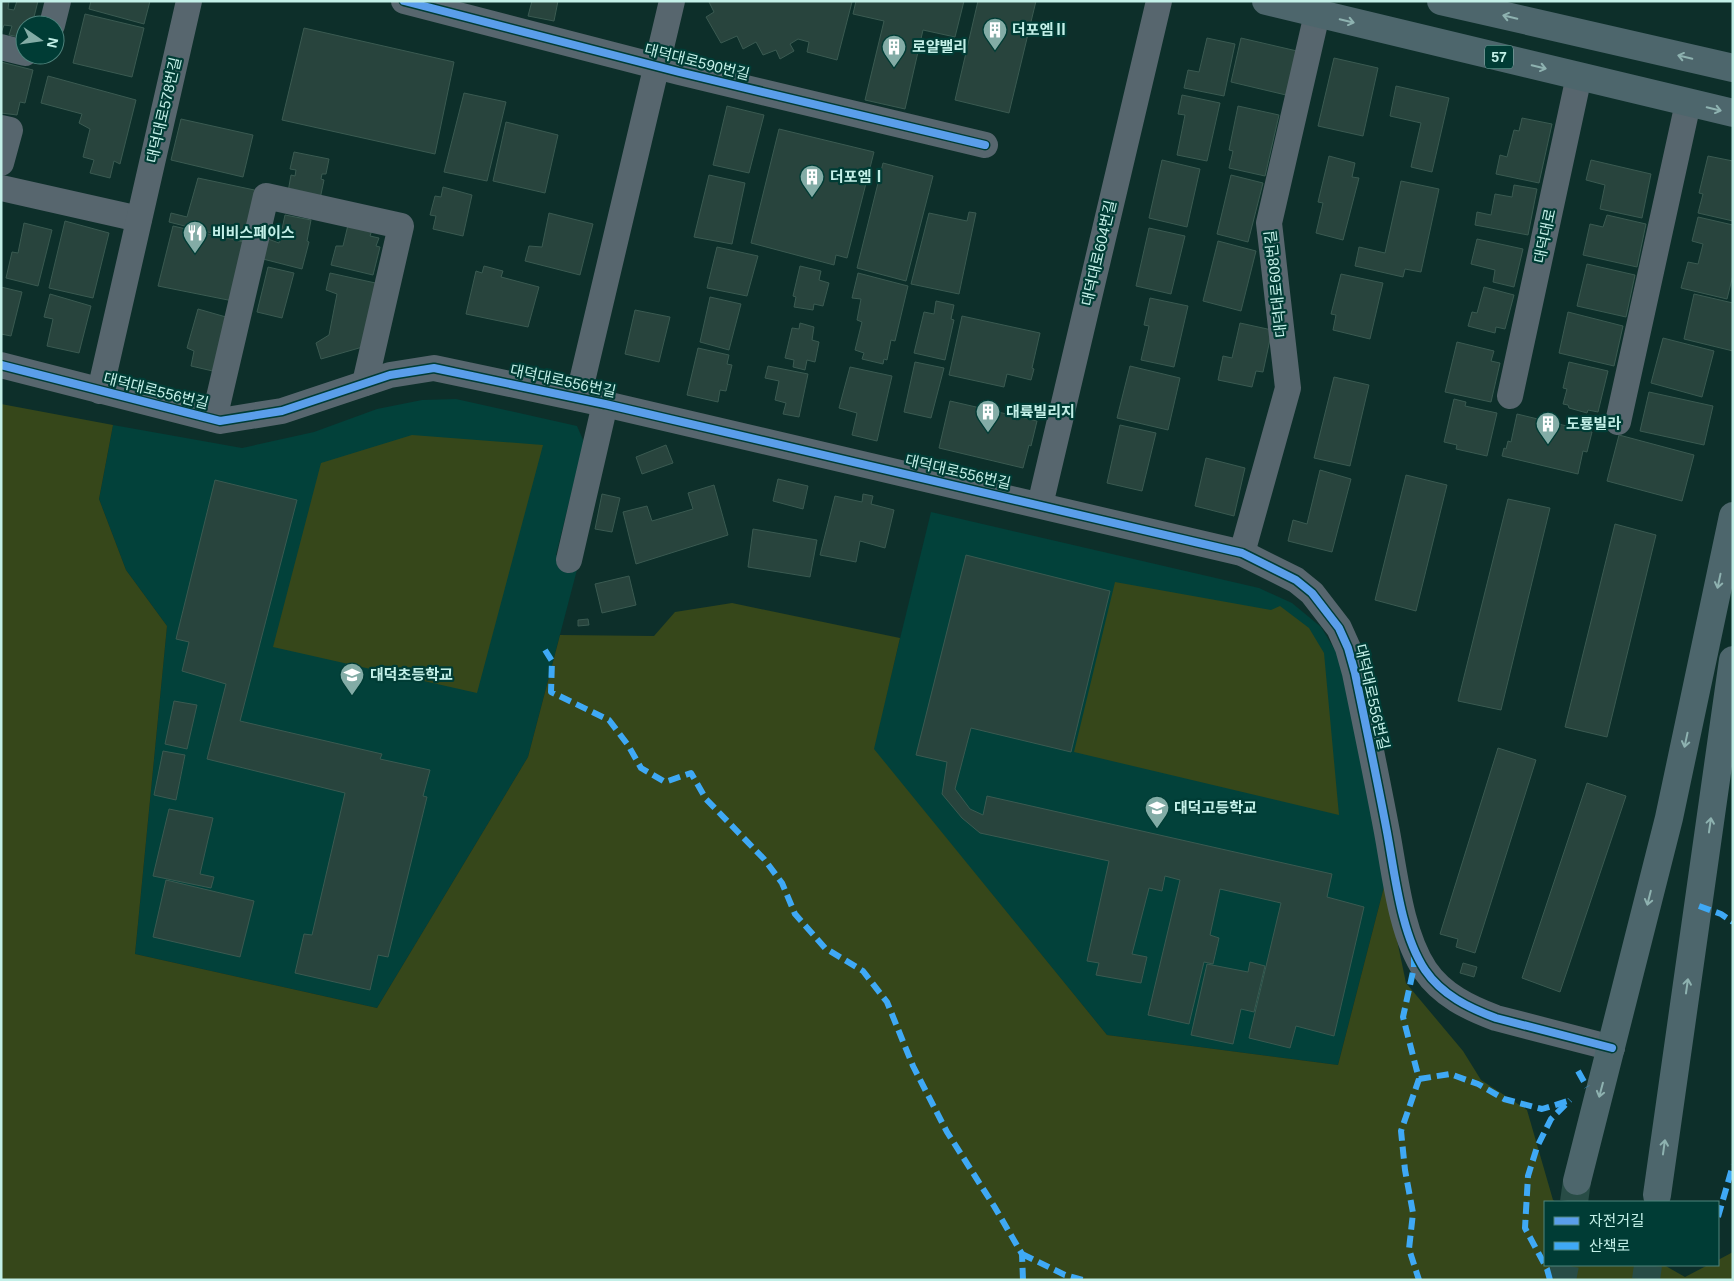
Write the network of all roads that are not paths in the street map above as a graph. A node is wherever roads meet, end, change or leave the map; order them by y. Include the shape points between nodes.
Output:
1 (58, 1) edge
2 (189, 1) edge
3 (404, 1) edge
4 (672, 1) edge
5 (1159, 1) edge
6 (1266, 1) edge
7 (1441, 1) edge
8 (1317, 14) junction
9 (54, 15) edge
10 (1, 47) edge
11 (15, 50) edge
12 (656, 66) junction
13 (1733, 68) edge
14 (1579, 76) junction
15 (1688, 102) junction
16 (1733, 113) edge
17 (1, 128) edge
18 (985, 145) dead end
19 (1, 163) edge
20 (1, 188) edge
21 (139, 219) junction
22 (1, 366) edge
23 (365, 383) junction
24 (100, 391) junction
25 (1510, 396) dead end
26 (578, 398) junction
27 (605, 404) junction
28 (214, 419) junction
29 (1618, 422) dead end
30 (1040, 505) junction
31 (1733, 516) edge
32 (1242, 553) junction
33 (569, 560) dead end
34 (1733, 660) edge
35 (1612, 1048) junction
36 (1578, 1180) tunnel mouth
37 (1656, 1195) dead end

1 - 9 street
2 - 21 street, 대덕대로578번길
3 - 12 street, 대덕대로590번길
4 - 12 street, 대덕대로590번길
5 - 30 street, 대덕대로604번길
6 - 8 main road, 57
13 -> 7 main road
8 -> 14 main road, 57
8 - 32 street, 대덕대로608번길 via 1269,223 1288,388
10 - 11 street
12 - 18 street, 대덕대로590번길
12 - 26 street, 대덕대로590번길
14 - 15 main road, 57
14 - 25 street, 대덕대로
15 -> 16 main road, 57
15 - 29 street
17 - 19 street via 10,130
20 - 21 street
21 - 24 street, 대덕대로578번길
22 - 24 street, 대덕대로556번길
23 - 26 street, 대덕대로556번길 via 390,375 434,368
23 - 28 street, 대덕대로556번길 via 282,411 220,421
23 - 28 street via 401,226 266,196
24 - 28 street, 대덕대로556번길
26 - 27 street, 대덕대로556번길
27 - 30 street, 대덕대로556번길
27 - 33 street
30 - 32 street, 대덕대로556번길
31 -> 35 main road via 1669,818
32 - 35 street, 대덕대로556번길 via 1296,580 1312,593 1339,628 1348,648 1400,898 1409,934 1424,970 1440,988 1478,1011
37 -> 34 main road
35 -> 36 main road

